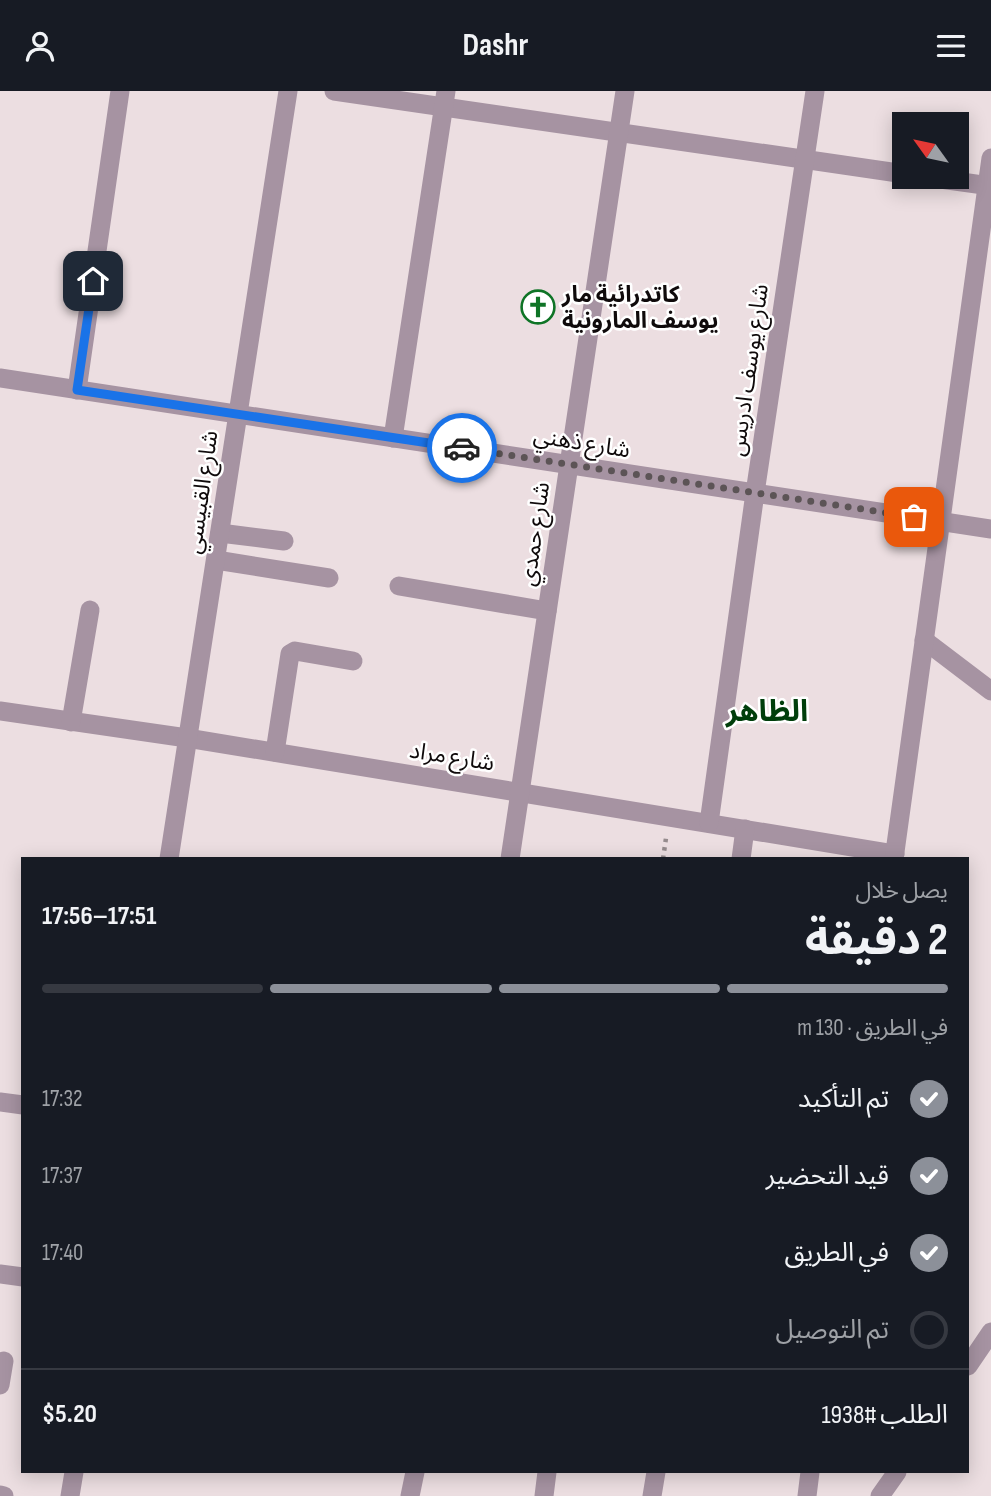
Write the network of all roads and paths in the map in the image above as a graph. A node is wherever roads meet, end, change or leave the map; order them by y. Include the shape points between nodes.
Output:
1 (120, 91) edge
2 (288, 91) edge
3 (334, 91) edge
4 (625, 91) edge
5 (815, 91) edge
6 (445, 99) edge
7 (619, 134) junction
8 (991, 158) edge
9 (804, 159) junction
10 (892, 172) edge
11 (970, 183) edge
12 (989, 186) edge
13 (0, 378) edge
14 (77, 390) junction
15 (237, 414) junction
16 (393, 438) junction
17 (568, 464) junction
18 (755, 493) junction
19 (940, 521) junction
20 (991, 529) edge
21 (220, 533) junction
22 (284, 541) dead end
23 (216, 560) junction
24 (328, 578) dead end
25 (399, 586) dead end
26 (90, 610) dead end
27 (547, 611) junction
28 (924, 641) junction
29 (353, 661) dead end
30 (991, 691) edge
31 (0, 711) edge
32 (71, 722) junction
33 (187, 737) junction
34 (275, 752) junction
35 (520, 792) junction
36 (709, 823) junction
37 (745, 829) junction
38 (895, 856) edge
39 (169, 857) edge
40 (510, 857) edge
41 (741, 857) edge
42 (0, 1102) edge
43 (21, 1105) edge
44 (0, 1274) edge
45 (21, 1277) edge
46 (991, 1332) edge
47 (4, 1361) dead end
48 (969, 1365) edge
49 (0, 1385) edge
50 (74, 1473) edge
51 (415, 1473) edge
52 (547, 1473) edge
53 (656, 1473) edge
54 (810, 1473) edge
55 (896, 1473) edge
56 (70, 1496) edge
57 (410, 1496) edge
58 (544, 1496) edge
59 (652, 1496) edge
60 (807, 1496) edge
61 (880, 1496) edge

1 - 14 street
2 - 15 street, شارع القبيسي
3 - 6 street
4 - 7 street, شارع حمدي
5 - 9 street, شارع يوسف ادريس
6 - 7 street
6 - 16 street
7 - 9 street
7 - 17 street, شارع حمدي
8 - 12 street
9 - 10 street
9 - 18 street, شارع يوسف ادريس
11 - 12 street
12 - 19 street
13 - 14 street, شارع ذهني
14 - 15 street, شارع ذهني
15 - 16 street, شارع ذهني
15 - 21 street, شارع القبيسي
16 - 17 street, شارع ذهني
17 - 18 street, شارع ذهني
17 - 27 street, شارع حمدي
18 - 19 street, شارع ذهني
18 - 36 street, شارع يوسف ادريس
19 - 20 street, شارع ذهني
19 - 28 street
21 - 22 street
21 - 23 street, شارع القبيسي
23 - 24 street
23 - 33 street, شارع القبيسي
25 - 27 street
26 - 32 street
27 - 35 street, شارع حمدي
28 - 30 street
28 - 38 street
29 - 34 street via 295,651 290,654
31 - 32 street, شارع مراد
32 - 33 street, شارع مراد
33 - 34 street, شارع مراد
33 - 39 street, شارع القبيسي
34 - 35 street, شارع مراد
35 - 36 street, شارع مراد
35 - 40 street, شارع حمدي
36 - 37 street, شارع مراد
37 - 38 street, شارع مراد
37 - 41 street
42 - 43 street
44 - 45 street
46 - 48 street
47 - 49 street
50 - 56 street
51 - 57 street
52 - 58 street
53 - 59 street
54 - 60 street
55 - 61 street

